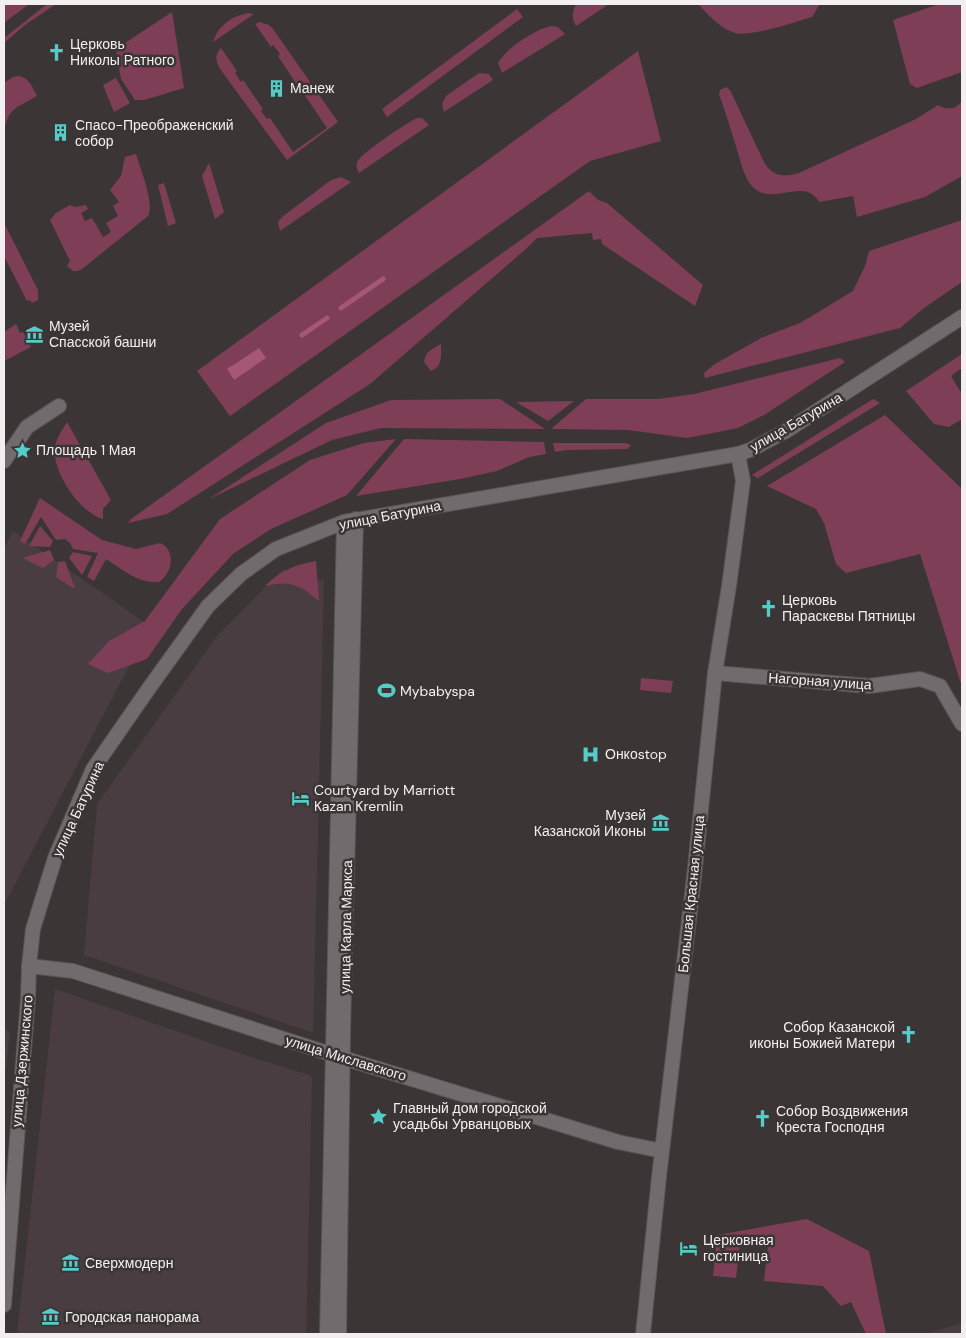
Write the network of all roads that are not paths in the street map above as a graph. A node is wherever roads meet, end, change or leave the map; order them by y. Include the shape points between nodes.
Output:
1 (962, 317) edge
2 (59, 406) dead end
3 (738, 454) junction
4 (4, 461) edge
5 (350, 521) junction
6 (715, 673) junction
7 (962, 724) edge
8 (29, 966) junction
9 (338, 1056) junction
10 (662, 1151) junction
11 (4, 1299) edge
12 (327, 1334) edge
13 (339, 1334) edge
14 (643, 1334) edge

1 - 3 main road, улица Батурина via 786,431
2 - 4 main road via 27,427
3 - 5 main road, улица Батурина
3 - 6 main road, Большая Красная улица via 743,480
5 - 8 main road, улица Батурина via 276,549 241,574 208,606 93,769 55,858 33,929
5 - 9 main road, улица Карла Маркса
6 - 7 main road, Нагорная улица via 869,686 920,679 940,686
6 - 10 main road, Большая Красная улица
8 - 9 main road, улица Миславского via 73,971
8 - 11 main road, улица Дзержинского
9 - 10 main road, улица Миславского via 618,1142
9 - 12 main road, улица Карла Маркса
9 - 13 main road, улица Карла Маркса
10 - 14 main road, Большая Красная улица

